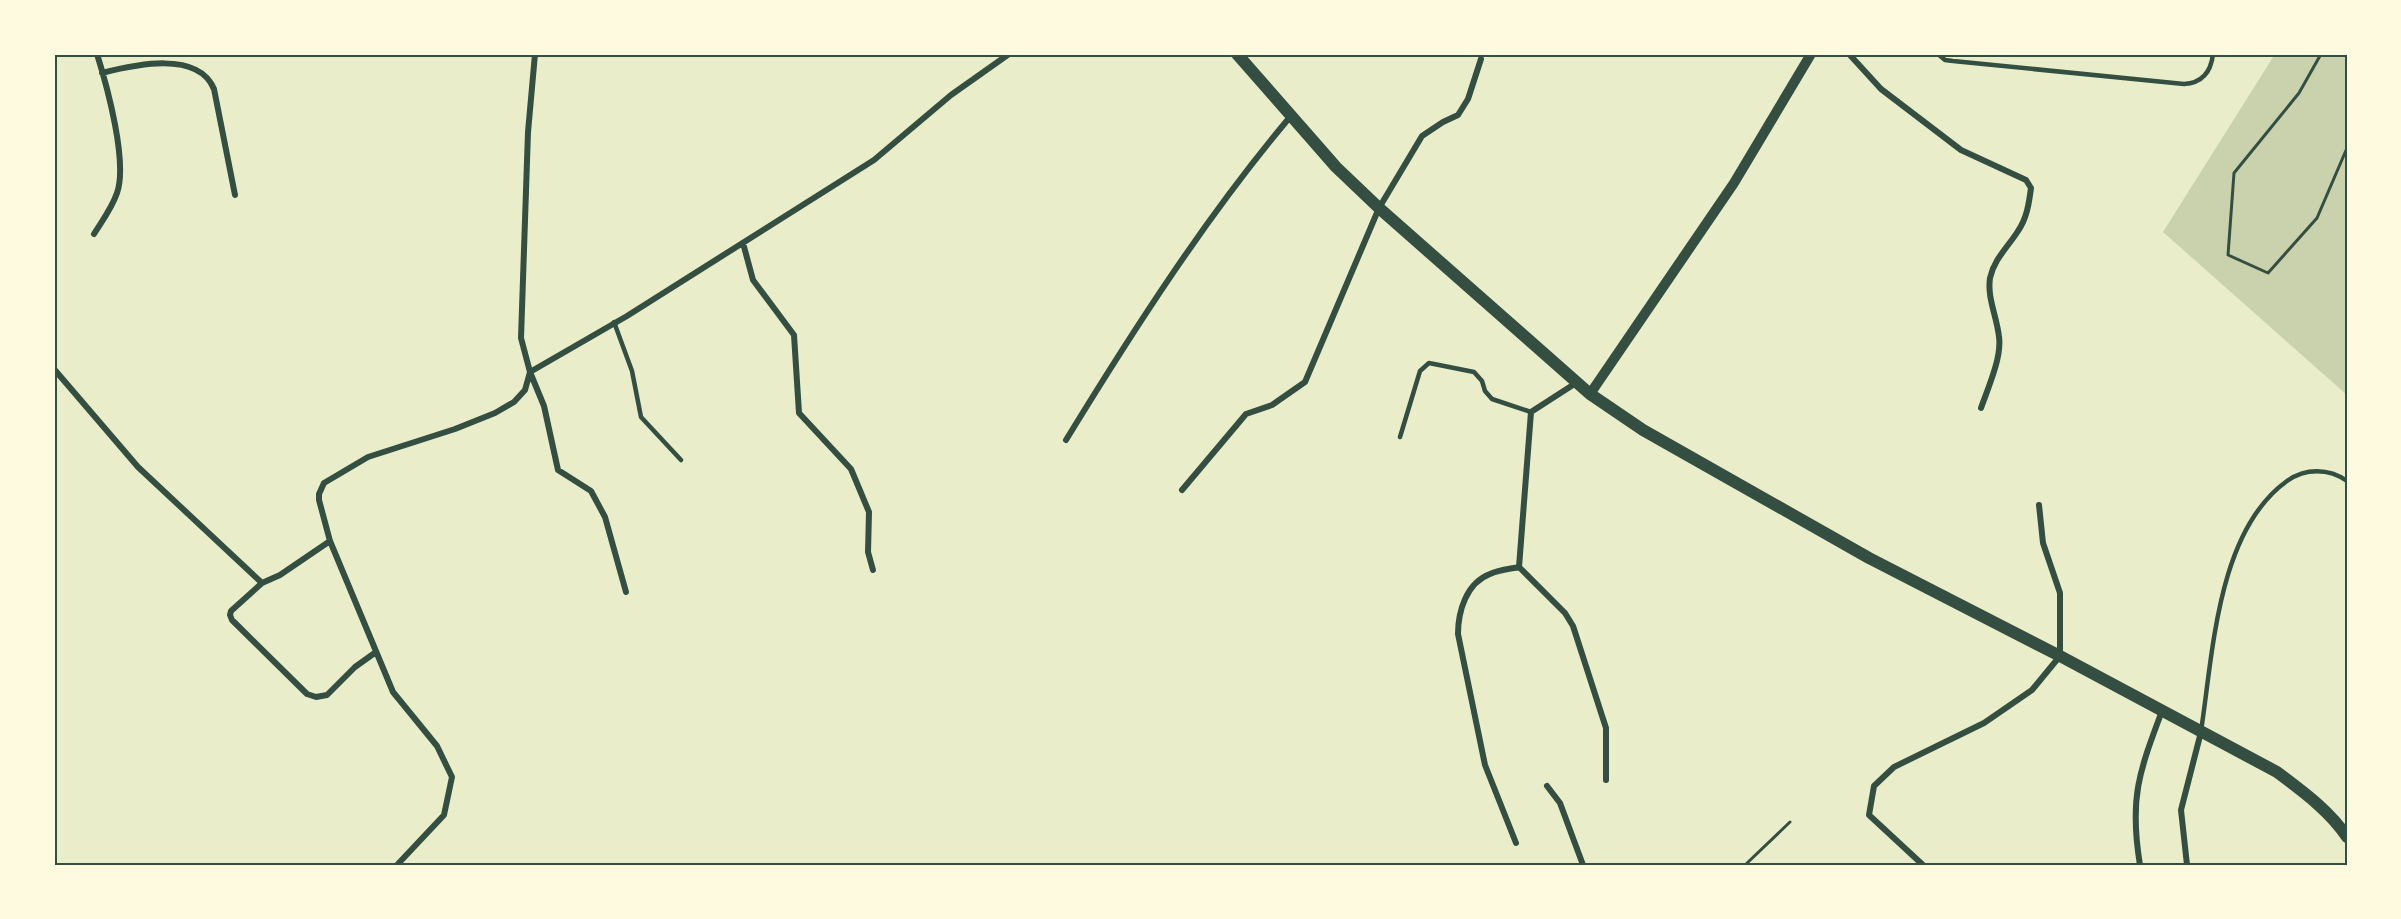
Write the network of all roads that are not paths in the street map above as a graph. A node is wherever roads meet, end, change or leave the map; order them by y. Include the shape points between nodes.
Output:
1 (97, 54) edge
2 (535, 54) edge
3 (1009, 54) edge
4 (1237, 54) edge
5 (1811, 54) edge
6 (1849, 54) edge
7 (1938, 54) edge
8 (2213, 54) edge
9 (1481, 59) dead end
10 (102, 73) junction
11 (1290, 117) junction
12 (235, 195) dead end
13 (1379, 208) junction
14 (94, 234) dead end
15 (743, 243) junction
16 (614, 322) junction
17 (54, 369) edge
18 (530, 372) junction
19 (1576, 383) junction
20 (1590, 394) junction
21 (1981, 408) dead end
22 (1531, 412) junction
23 (1400, 437) dead end
24 (1066, 440) dead end
25 (681, 460) dead end
26 (2347, 481) edge
27 (1182, 490) dead end
28 (2039, 505) dead end
29 (330, 541) junction
30 (1519, 567) junction
31 (873, 570) dead end
32 (262, 583) junction
33 (626, 592) dead end
34 (376, 652) junction
35 (2060, 656) junction
36 (2162, 711) junction
37 (2201, 732) junction
38 (1606, 780) dead end
39 (1547, 786) dead end
40 (2347, 837) edge
41 (1516, 843) dead end
42 (397, 865) edge
43 (1583, 865) edge
44 (1923, 865) edge
45 (2140, 865) edge
46 (2187, 865) edge

1 - 10 street
2 - 18 street via 528,132 521,338
3 - 15 street via 951,95 874,160
4 - 11 main road
5 - 20 street via 1734,183
6 - 21 street via 1881,89 1961,150 2026,180 2031,188 2028,210 1993,267 1990,280 2000,338
7 - 8 lane via 1953,62 2184,84 2206,75
9 - 13 street via 1468,99 1458,115 1422,136
10 - 12 street via 139,65 184,64 210,79
10 - 14 street via 114,123 120,176 114,200
11 - 13 main road
11 - 24 street via 1259,153 1188,253
13 - 19 main road
13 - 27 street via 1305,382 1272,405 1246,414
15 - 16 street
15 - 31 street via 753,280 794,334 799,413 851,469 869,512 868,552
16 - 18 street
16 - 25 lane via 632,371 641,417
17 - 32 street via 138,467
18 - 29 street via 525,390 495,413 368,457 324,483 319,500
18 - 33 street via 544,406 558,470 591,491 605,517
19 - 20 main road
19 - 22 street
20 - 35 main road via 1643,430 1869,558
22 - 23 lane via 1492,399 1474,372 1429,363 1420,371
22 - 30 street
26 - 37 lane via 2325,472 2297,475 2270,497 2240,541 2224,586
28 - 35 street via 2043,543 2060,593
29 - 32 street
29 - 34 street
30 - 38 street via 1574,626 1606,728
30 - 41 street via 1489,574 1477,582 1458,617 1458,634 1485,765
32 - 34 street via 231,611 232,620 307,694 327,695
34 - 42 street via 393,692 437,746 452,781 444,815
35 - 36 main road
35 - 44 street via 2032,690 1984,723 1894,767 1874,786 1869,814
36 - 37 main road
36 - 45 street via 2141,766 2135,801
37 - 40 main road via 2277,772 2309,796
37 - 46 street via 2181,810
39 - 43 street via 1560,803

